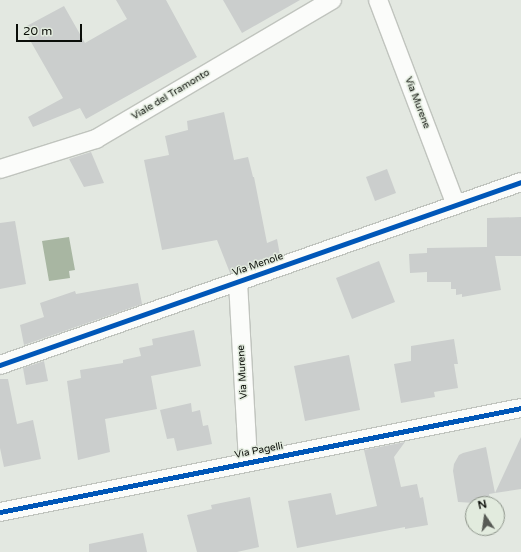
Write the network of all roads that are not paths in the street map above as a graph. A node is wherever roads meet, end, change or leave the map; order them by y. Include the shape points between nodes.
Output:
1 (332, 0) edge
2 (378, 0) edge
3 (0, 168) edge
4 (521, 182) edge
5 (456, 205) junction
6 (238, 282) junction
7 (0, 365) edge
8 (521, 408) edge
9 (248, 462) junction
10 (0, 512) edge

1 - 3 street, Viale del Tramonto via 96,139
2 - 5 street, Via Murene
4 - 5 street, Via Menole
5 - 6 street, Via Menole
6 - 7 street, Via Menole
6 - 9 street, Via Murene
8 - 9 street, Via Pagelli
9 - 10 street, Via Pagelli

